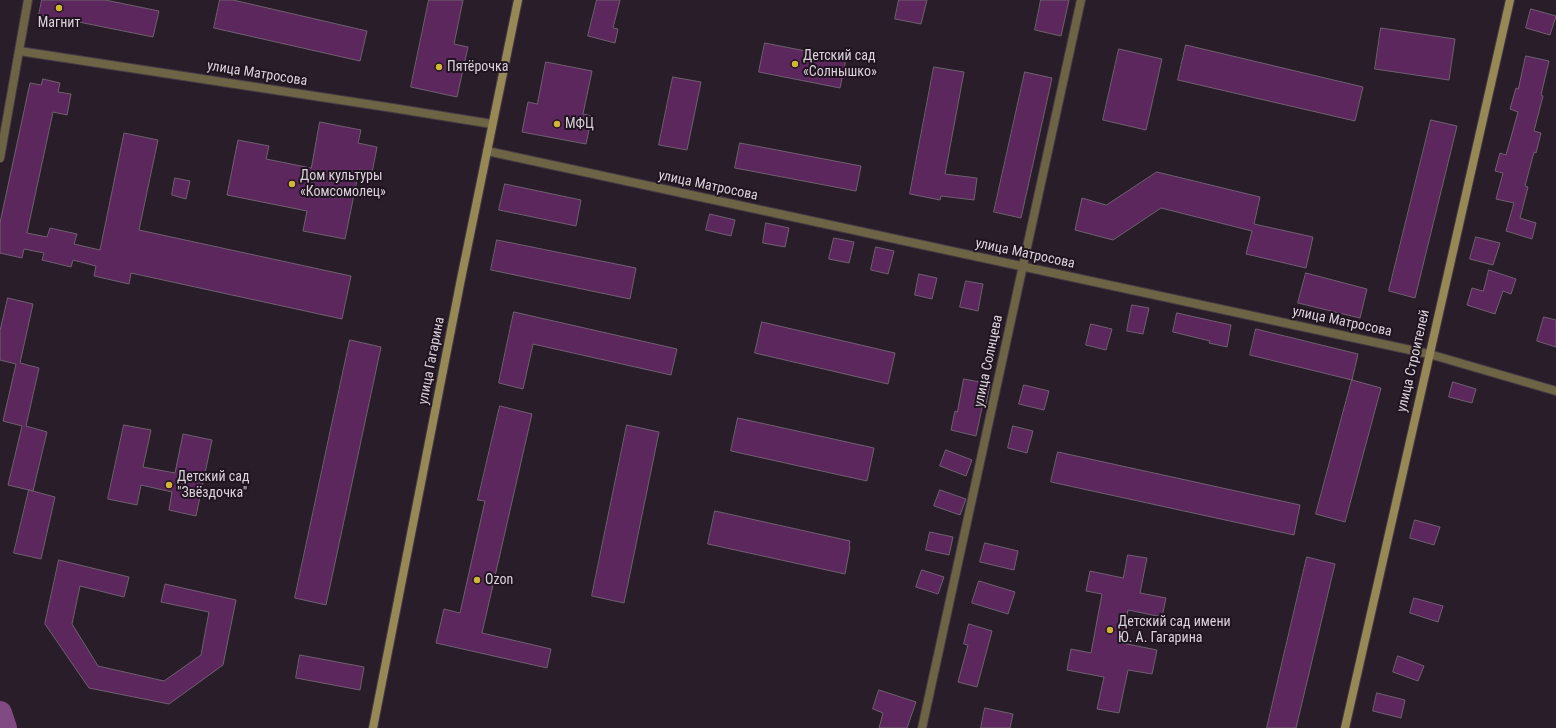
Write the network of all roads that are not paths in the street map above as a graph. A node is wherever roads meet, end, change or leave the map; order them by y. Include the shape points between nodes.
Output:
1 (28, 0) edge
2 (518, 0) edge
3 (1081, 0) edge
4 (1510, 0) edge
5 (19, 51) junction
6 (492, 124) junction
7 (487, 151) junction
8 (0, 158) edge
9 (1023, 267) junction
10 (1429, 354) junction
11 (1556, 391) edge
12 (373, 728) edge
13 (922, 728) edge
14 (1345, 728) edge

1 - 5 street
2 - 6 main road, улица Гагарина
3 - 9 street, улица Солнцева
4 - 10 main road, улица Строителей
5 - 6 street, улица Матросова
5 - 8 street
6 - 7 main road, улица Гагарина
7 - 9 street, улица Матросова
7 - 12 main road, улица Гагарина
9 - 10 street, улица Матросова
9 - 13 street, улица Солнцева
10 - 11 street, улица Матросова
10 - 14 main road, улица Строителей

